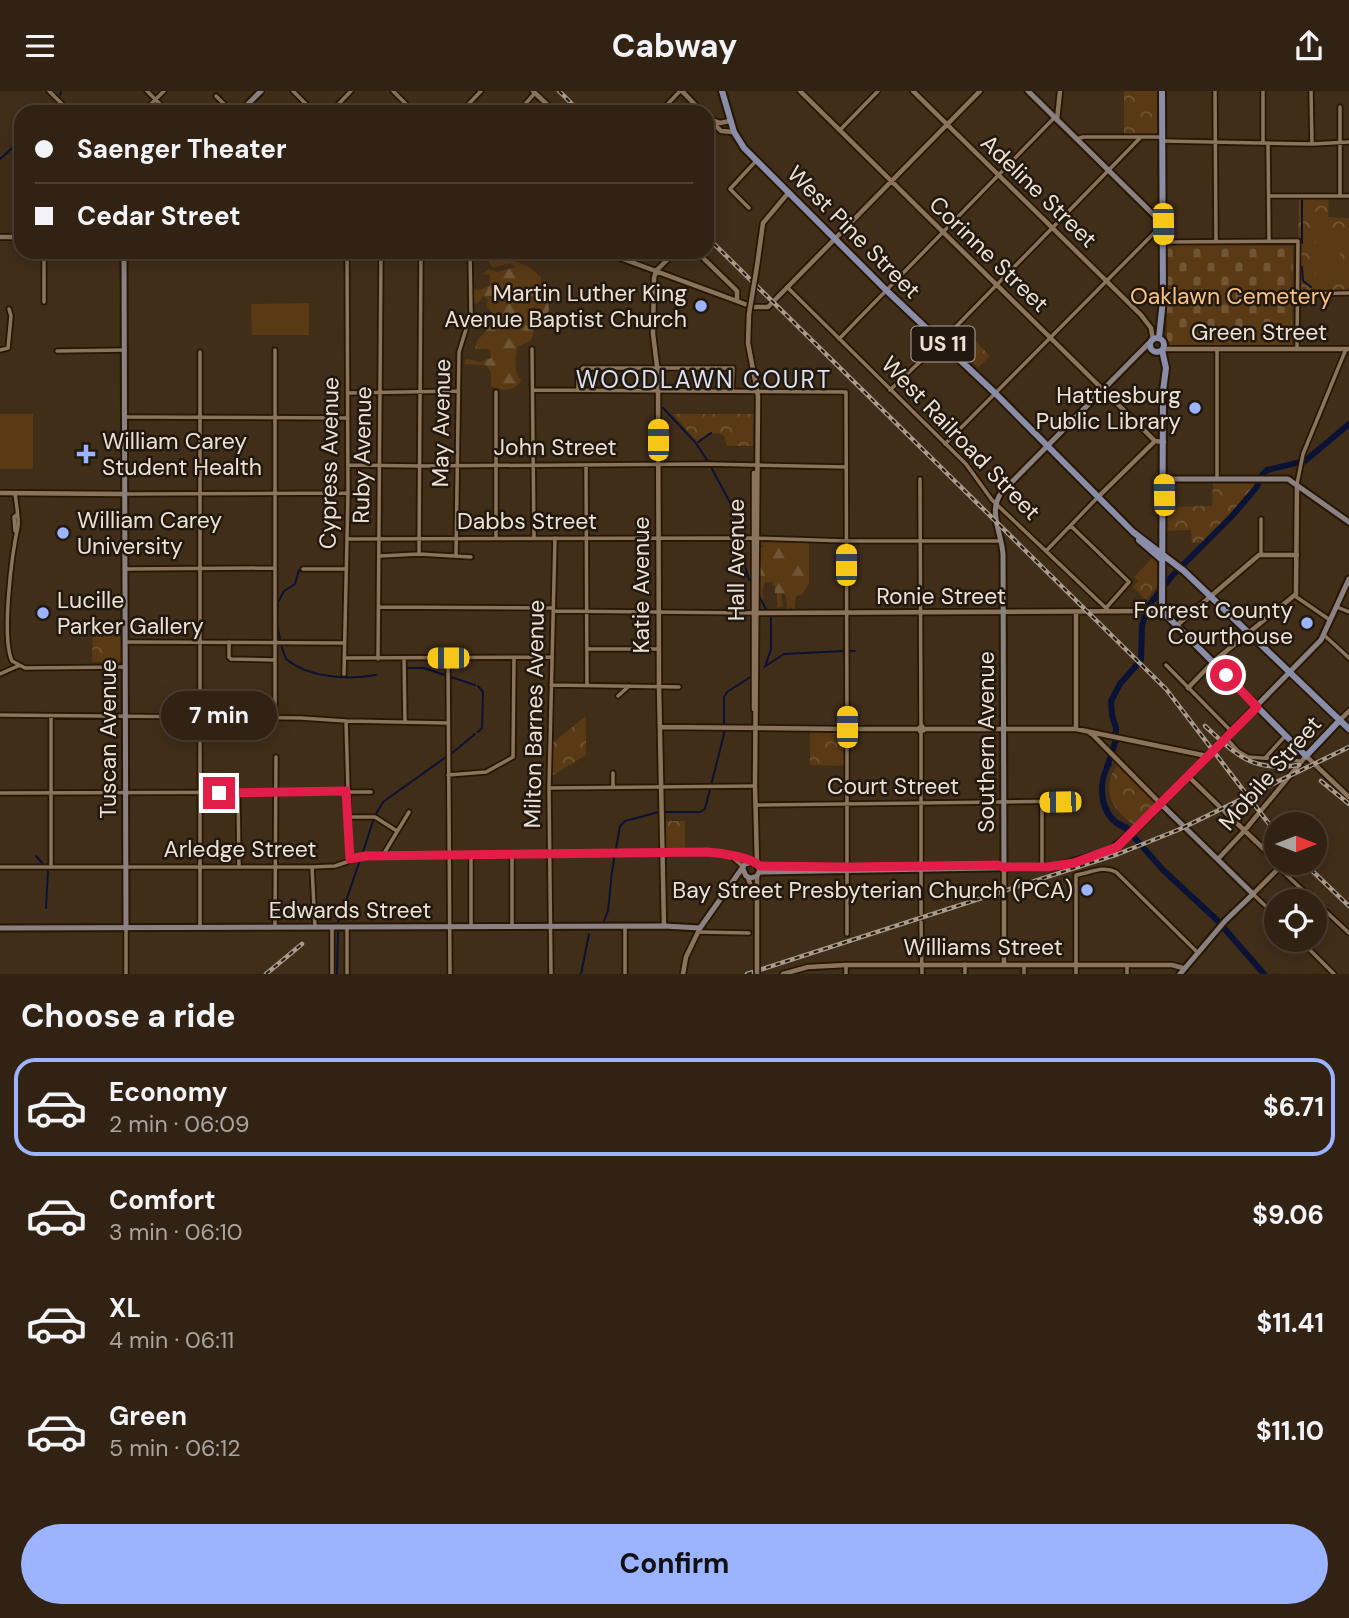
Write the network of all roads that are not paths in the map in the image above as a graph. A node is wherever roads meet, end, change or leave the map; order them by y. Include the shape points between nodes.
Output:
1 (49, 91) edge
2 (147, 91) edge
3 (163, 91) edge
4 (261, 91) edge
5 (293, 91) edge
6 (351, 91) edge
7 (393, 91) edge
8 (481, 91) edge
9 (681, 91) edge
10 (722, 91) edge
11 (800, 91) edge
12 (878, 91) edge
13 (914, 91) edge
14 (980, 91) edge
15 (1028, 91) edge
16 (1060, 91) edge
17 (1163, 91) edge
18 (1215, 91) edge
19 (1263, 91) edge
20 (1311, 91) edge
21 (534, 92) edge
22 (216, 96) dead end
23 (155, 99) junction
24 (63, 105) edge
25 (149, 105) edge
26 (161, 105) edge
27 (225, 105) edge
28 (247, 105) edge
29 (307, 105) edge
30 (338, 105) edge
31 (407, 105) edge
32 (468, 105) edge
33 (548, 105) edge
34 (667, 105) edge
35 (695, 105) edge
36 (1340, 107) dead end
37 (1056, 119) junction
38 (714, 120) edge
39 (730, 121) junction
40 (714, 123) edge
41 (947, 125) junction
42 (839, 130) junction
43 (734, 132) junction
44 (1140, 138) junction
45 (1077, 139) junction
46 (1163, 139) junction
47 (1215, 142) junction
48 (1349, 142) edge
49 (1265, 143) junction
50 (1340, 143) junction
51 (1312, 144) junction
52 (756, 161) junction
53 (1108, 170) junction
54 (998, 174) junction
55 (891, 182) junction
56 (789, 192) junction
57 (1269, 196) junction
58 (1340, 196) junction
59 (1349, 196) edge
60 (749, 208) dead end
61 (1163, 224) junction
62 (1052, 226) junction
63 (942, 233) junction
64 (836, 238) junction
65 (1269, 241) junction
66 (1163, 242) junction
67 (1216, 242) junction
68 (44, 259) edge
69 (124, 259) edge
70 (347, 259) edge
71 (381, 259) edge
72 (421, 259) edge
73 (470, 259) edge
74 (623, 259) edge
75 (704, 259) edge
76 (667, 260) edge
77 (656, 271) junction
78 (1107, 281) junction
79 (996, 285) junction
80 (787, 287) junction
81 (886, 290) junction
82 (737, 291) junction
83 (1349, 293) edge
84 (1297, 294) junction
85 (737, 300) junction
86 (44, 302) dead end
87 (748, 305) junction
88 (9, 309) dead end
89 (1049, 337) junction
90 (839, 339) junction
91 (941, 342) junction
92 (1158, 345) junction
93 (532, 349) dead end
94 (1348, 349) edge
95 (0, 350) edge
96 (125, 350) junction
97 (275, 350) dead end
98 (1217, 350) junction
99 (1297, 350) junction
100 (57, 351) dead end
101 (200, 352) dead end
102 (658, 369) junction
103 (533, 390) junction
104 (578, 390) junction
105 (890, 390) junction
106 (1103, 390) junction
107 (419, 391) junction
108 (458, 391) junction
109 (658, 391) junction
110 (732, 391) junction
111 (380, 392) junction
112 (496, 392) dead end
113 (756, 392) junction
114 (348, 393) junction
115 (996, 394) junction
116 (125, 417) junction
117 (199, 418) junction
118 (274, 418) junction
119 (348, 418) junction
120 (1155, 441) junction
121 (1164, 442) junction
122 (945, 444) junction
123 (1048, 447) junction
124 (534, 464) junction
125 (658, 464) junction
126 (348, 465) junction
127 (380, 465) junction
128 (495, 465) junction
129 (586, 465) junction
130 (419, 466) junction
131 (457, 466) junction
132 (756, 466) junction
133 (846, 467) junction
134 (920, 479) dead end
135 (1164, 479) junction
136 (1217, 479) junction
137 (1297, 484) junction
138 (0, 493) edge
139 (15, 493) junction
140 (348, 493) junction
141 (125, 494) junction
142 (199, 494) junction
143 (274, 494) junction
144 (1098, 497) junction
145 (995, 503) junction
146 (1261, 519) dead end
147 (1349, 522) edge
148 (1071, 526) junction
149 (1133, 531) junction
150 (1164, 536) junction
151 (347, 538) junction
152 (379, 538) junction
153 (419, 538) junction
154 (456, 538) junction
155 (496, 538) junction
156 (534, 538) junction
157 (555, 538) junction
158 (586, 538) junction
159 (658, 538) junction
160 (756, 538) junction
161 (846, 541) junction
162 (920, 541) junction
163 (1001, 541) junction
164 (1149, 543) junction
165 (1046, 551) junction
166 (419, 554) junction
167 (1261, 554) junction
168 (456, 555) junction
169 (1297, 555) junction
170 (380, 556) junction
171 (471, 557) dead end
172 (1161, 559) junction
173 (1174, 563) junction
174 (199, 568) junction
175 (274, 568) junction
176 (125, 569) junction
177 (303, 569) dead end
178 (345, 569) junction
179 (1349, 579) edge
180 (1294, 596) junction
181 (1211, 597) junction
182 (126, 605) junction
183 (88, 606) dead end
184 (379, 607) junction
185 (1337, 607) junction
186 (552, 609) junction
187 (1108, 611) junction
188 (586, 612) junction
189 (658, 612) junction
190 (1159, 612) junction
191 (755, 613) junction
192 (847, 613) junction
193 (920, 613) junction
194 (1003, 613) junction
195 (1076, 613) junction
196 (1349, 613) edge
197 (1331, 621) junction
198 (1176, 627) junction
199 (1249, 633) junction
200 (1324, 635) junction
201 (125, 642) junction
202 (200, 642) junction
203 (229, 642) junction
204 (275, 642) junction
205 (343, 643) junction
206 (587, 649) junction
207 (659, 649) junction
208 (514, 657) junction
209 (551, 657) junction
210 (343, 658) junction
211 (404, 658) junction
212 (448, 658) junction
213 (1349, 658) edge
214 (378, 659) junction
215 (275, 660) junction
216 (1213, 662) junction
217 (1166, 664) dead end
218 (18, 666) junction
219 (125, 667) junction
220 (1291, 672) junction
221 (0, 674) edge
222 (344, 674) dead end
223 (587, 684) junction
224 (551, 685) junction
225 (629, 686) junction
226 (659, 687) junction
227 (679, 687) dead end
228 (1188, 688) junction
229 (618, 696) dead end
230 (1257, 707) junction
231 (1349, 711) edge
232 (0, 715) edge
233 (51, 716) junction
234 (125, 717) junction
235 (200, 717) junction
236 (275, 718) junction
237 (1340, 720) junction
238 (346, 721) junction
239 (405, 722) junction
240 (448, 723) junction
241 (660, 727) junction
242 (756, 728) junction
243 (847, 729) junction
244 (921, 729) junction
245 (1004, 729) junction
246 (1076, 729) junction
247 (1349, 729) edge
248 (1086, 731) junction
249 (1232, 732) junction
250 (1286, 735) junction
251 (1110, 737) junction
252 (1226, 739) junction
253 (1099, 741) junction
254 (1313, 748) junction
255 (276, 757) dead end
256 (1208, 757) junction
257 (1265, 758) junction
258 (1303, 759) junction
259 (1313, 762) junction
260 (613, 773) dead end
261 (448, 775) junction
262 (1188, 776) junction
263 (662, 786) junction
264 (755, 786) junction
265 (613, 787) junction
266 (549, 788) junction
267 (346, 791) junction
268 (125, 792) junction
269 (276, 792) junction
270 (371, 792) dead end
271 (0, 793) edge
272 (51, 793) junction
273 (199, 793) junction
274 (238, 793) junction
275 (1349, 797) edge
276 (1072, 801) dead end
277 (1042, 802) junction
278 (1004, 803) junction
279 (757, 804) junction
280 (847, 804) junction
281 (921, 804) junction
282 (1161, 804) junction
283 (409, 812) dead end
284 (347, 817) junction
285 (1245, 830) junction
286 (397, 831) junction
287 (1264, 849) edge
288 (662, 853) junction
289 (383, 855) junction
290 (449, 855) junction
291 (471, 855) junction
292 (512, 855) junction
293 (550, 855) junction
294 (730, 855) junction
295 (350, 859) junction
296 (1218, 859) junction
297 (200, 866) junction
298 (239, 866) junction
299 (756, 866) junction
300 (0, 867) edge
301 (51, 867) junction
302 (125, 867) junction
303 (275, 867) junction
304 (312, 867) junction
305 (1003, 867) junction
306 (1042, 867) junction
307 (743, 868) junction
308 (847, 869) junction
309 (921, 869) junction
310 (1272, 875) edge
311 (1287, 875) edge
312 (747, 877) junction
313 (733, 882) junction
314 (1302, 889) edge
315 (1253, 894) junction
316 (756, 899) junction
317 (1264, 905) edge
318 (1327, 912) edge
319 (921, 914) dead end
320 (921, 922) dead end
321 (625, 926) junction
322 (664, 926) junction
323 (0, 927) edge
324 (275, 927) junction
325 (315, 927) junction
326 (332, 927) junction
327 (347, 927) junction
328 (449, 927) junction
329 (471, 927) junction
330 (512, 927) junction
331 (551, 927) junction
332 (125, 928) junction
333 (200, 928) junction
334 (699, 930) junction
335 (749, 933) dead end
336 (1349, 933) edge
337 (847, 934) dead end
338 (1197, 952) junction
339 (1312, 952) edge
340 (965, 964) junction
341 (1004, 964) junction
342 (846, 965) junction
343 (922, 965) junction
344 (1024, 965) junction
345 (1076, 965) junction
346 (1126, 965) junction
347 (1182, 971) edge
348 (126, 974) edge
349 (332, 974) edge
350 (347, 974) edge
351 (450, 974) edge
352 (551, 974) edge
353 (625, 974) edge
354 (683, 974) edge
355 (757, 974) edge
356 (783, 974) edge
357 (846, 974) edge
358 (922, 974) edge
359 (965, 974) edge
360 (1024, 974) edge
361 (1076, 974) edge
362 (1127, 974) edge
363 (1334, 974) edge

1 - 24 street
2 - 23 street
3 - 23 street
4 - 28 main road
5 - 29 street
6 - 30 street
7 - 31 street
8 - 32 street
9 - 34 street
9 - 35 street
10 - 39 main road, US 11
11 - 42 street, Corinne Street
12 - 42 street
13 - 41 street, Adeline Street
14 - 41 street
15 - 37 main road
16 - 37 street
17 - 46 main road
18 - 47 street
19 - 49 street
20 - 51 street
21 - 33 street
22 - 27 street
23 - 25 street
23 - 26 street
36 - 50 street
37 - 45 main road
37 - 54 street
38 - 39 street, West Pine Street
39 - 43 main road, West Pine Street / US 11
40 - 43 street, West Pine Street via 721,131
41 - 54 street, Adeline Street
41 - 55 street
42 - 55 street, Corinne Street
43 - 52 main road, West Pine Street / US 11
44 - 45 street
44 - 46 street
44 - 53 street
45 - 53 main road
46 - 47 street
46 - 61 main road
47 - 49 street
47 - 67 street
48 - 50 street
49 - 51 street
49 - 57 street
50 - 51 street
50 - 58 street
52 - 56 main road, West Pine Street / US 11
52 - 60 street via 730,189
53 - 61 main road
53 - 62 street
54 - 62 street, Adeline Street
54 - 63 street
55 - 63 street, Corinne Street
55 - 64 street
56 - 64 main road, West Pine Street / US 11
56 - 113 street, Hall Avenue, bridge via 763,223 759,241 748,343
57 - 58 street
57 - 65 street
58 - 59 street
61 - 66 main road
61 - 78 street
62 - 78 street, Adeline Street
62 - 79 street
63 - 79 street, Corinne Street
63 - 81 street
64 - 80 street
64 - 81 main road, West Pine Street / US 11
65 - 67 street
65 - 84 street via 1298,241
66 - 67 street
66 - 92 main road
68 - 86 street
69 - 96 main road, Tuscan Avenue
70 - 114 street, Cypress Avenue
71 - 111 street, Ruby Avenue
72 - 107 street
73 - 108 street, May Avenue via 471,313 459,352
74 - 77 street
75 - 82 street
76 - 77 street
77 - 85 street
77 - 102 street, Katie Avenue via 653,334
78 - 89 street
78 - 92 street, Adeline Street via 1150,322
79 - 89 street, Corinne Street
79 - 91 street
80 - 87 street via 768,307
80 - 90 street, West Railroad Street
81 - 90 street
81 - 91 main road, West Pine Street / US 11
82 - 85 street
82 - 87 street
83 - 84 street
84 - 99 street
85 - 87 street
88 - 95 street via 8,348
89 - 106 street, Corinne Street
89 - 115 street
90 - 105 street, West Railroad Street
91 - 105 street
91 - 115 main road, West Pine Street / US 11
92 - 98 street, Green Street
92 - 106 main road
92 - 121 main road
93 - 103 street
94 - 99 street, Green Street
94 - 137 street via 1303,454
96 - 100 street
96 - 116 main road, Tuscan Avenue
97 - 118 street
98 - 99 street, Green Street
98 - 136 street
101 - 117 street
102 - 104 street via 583,368 578,373
102 - 109 street, Katie Avenue
102 - 110 street via 733,368
103 - 104 street
103 - 124 street
104 - 109 street
105 - 122 street, West Railroad Street
106 - 120 street, Corinne Street
106 - 123 main road
107 - 108 street
107 - 111 street
107 - 130 street
108 - 131 street, May Avenue
109 - 110 street
109 - 125 street, Katie Avenue
110 - 113 street
111 - 114 street
111 - 127 street, Ruby Avenue
112 - 128 street
113 - 132 street, Hall Avenue
113 - 133 street via 846,393
114 - 119 street, Cypress Avenue
115 - 122 street
115 - 123 main road, West Pine Street / US 11
116 - 117 street
116 - 141 main road, Tuscan Avenue
117 - 118 street
117 - 142 street
118 - 119 street
118 - 143 street
119 - 126 street, Cypress Avenue
120 - 121 street
120 - 144 street
121 - 135 main road
122 - 145 street, West Railroad Street via 971,468
123 - 144 main road, West Pine Street / US 11
123 - 145 main road
124 - 128 street, John Street
124 - 129 street, John Street
124 - 156 street
125 - 129 street, John Street
125 - 132 street, John Street
125 - 159 street, Katie Avenue
126 - 127 street, John Street
126 - 140 street, Cypress Avenue
127 - 130 street, John Street
127 - 152 street, Ruby Avenue
128 - 131 street, John Street
128 - 155 street
129 - 158 street
130 - 131 street, John Street
130 - 153 street
131 - 154 street, May Avenue
132 - 133 street, John Street
132 - 160 street, Hall Avenue
133 - 161 street
134 - 162 street
135 - 136 main road
135 - 150 main road
136 - 137 main road via 1285,479
137 - 147 main road
137 - 169 street
138 - 139 street
139 - 141 street
139 - 218 street via 18,527 8,639 9,655
140 - 143 street
140 - 151 street, Cypress Avenue
141 - 142 street
141 - 176 main road, Tuscan Avenue
142 - 143 street
142 - 174 street
143 - 175 street
144 - 148 street
144 - 149 main road, West Pine Street / US 11
145 - 163 main road, Southern Avenue
145 - 165 street, West Railroad Street
146 - 167 street
148 - 165 street
148 - 187 street via 1129,582
149 - 164 main road, West Pine Street / US 11
149 - 172 main road, West Pine Street / US 11
150 - 164 main road
150 - 172 main road
150 - 173 main road
151 - 152 street, Dabbs Street
151 - 178 street, Cypress Avenue
152 - 153 street, Dabbs Street
152 - 170 street, Ruby Avenue
153 - 154 street, Dabbs Street
153 - 166 street
154 - 155 street, Dabbs Street
154 - 168 street, May Avenue
155 - 156 street, Dabbs Street
156 - 157 street, Dabbs Street
157 - 158 street, Dabbs Street
157 - 186 street, Milton Barnes Avenue
158 - 159 street, Dabbs Street
158 - 188 street
159 - 160 street, Dabbs Street
159 - 189 street, Katie Avenue
160 - 161 street, Dabbs Street
160 - 191 street, Hall Avenue
161 - 162 street, Dabbs Street
161 - 192 street
162 - 163 street, Dabbs Street
162 - 193 street
163 - 194 main road, Southern Avenue
164 - 172 main road, West Pine Street / US 11
165 - 187 street, West Railroad Street
166 - 168 street
166 - 170 street
167 - 169 street
167 - 181 street
168 - 171 street
169 - 180 street
170 - 184 street, Ruby Avenue
172 - 173 main road, West Pine Street / US 11
172 - 173 main road
172 - 190 main road
173 - 181 main road, West Pine Street / US 11
174 - 175 street
174 - 176 street
174 - 202 street
175 - 204 street
176 - 182 main road, Tuscan Avenue
177 - 178 street
178 - 205 street, Cypress Avenue
179 - 185 main road
180 - 197 street
180 - 199 street
181 - 198 street
181 - 199 main road, West Pine Street / US 11
182 - 183 street
182 - 201 main road, Tuscan Avenue
184 - 186 street, Ronie Street
184 - 214 street, Ruby Avenue
185 - 196 street
185 - 197 main road
186 - 188 street, Ronie Street
186 - 209 street, Milton Barnes Avenue
187 - 190 street, Ronie Street
187 - 195 street, Ronie Street
188 - 189 street, Ronie Street
188 - 206 street
189 - 191 street, Ronie Street
189 - 207 street, Katie Avenue
190 - 198 main road
191 - 192 street, Ronie Street
191 - 242 street, Hall Avenue
192 - 193 street, Ronie Street
192 - 243 street
193 - 194 street, Ronie Street
193 - 244 street
194 - 195 street, Ronie Street
194 - 245 main road, Southern Avenue
195 - 246 street
197 - 200 main road
198 - 216 main road
199 - 216 street
199 - 220 main road, West Pine Street / US 11
200 - 213 street
200 - 220 main road
201 - 202 street
201 - 219 main road, Tuscan Avenue
202 - 203 street
202 - 235 street
203 - 204 street
203 - 215 street via 231,659
204 - 205 street
204 - 215 street
205 - 210 street, Cypress Avenue
206 - 207 street
206 - 223 street
207 - 226 street, Katie Avenue
208 - 209 street
208 - 212 street
208 - 261 street via 513,757 486,772
209 - 224 street, Milton Barnes Avenue
210 - 214 street
210 - 222 street, Cypress Avenue
211 - 212 street
211 - 214 street
211 - 239 street
212 - 240 street
215 - 236 street
216 - 228 street
216 - 230 main road
217 - 228 street
218 - 219 street
218 - 221 street
219 - 234 main road, Tuscan Avenue
220 - 230 main road
220 - 237 main road, US 11
223 - 224 street
223 - 225 street
224 - 266 street, Milton Barnes Avenue
225 - 226 street
225 - 229 street
226 - 227 street
226 - 241 street, Katie Avenue
228 - 249 street
230 - 249 main road
230 - 250 main road
231 - 237 street, Mobile Street
232 - 233 street
233 - 234 street
233 - 272 street
234 - 235 street
234 - 268 main road, Tuscan Avenue
235 - 236 street
235 - 273 street
236 - 238 street
237 - 247 main road, US 11
237 - 254 main road, Mobile Street
238 - 239 street
238 - 267 street
239 - 240 street
240 - 261 street
241 - 242 street
241 - 263 street, Katie Avenue
242 - 243 street
242 - 264 street, Hall Avenue
243 - 244 street
243 - 280 street
244 - 245 street
244 - 281 street
245 - 246 street
245 - 278 main road, Southern Avenue
246 - 248 street
248 - 251 street
248 - 253 street
249 - 252 main road
250 - 257 street
250 - 258 main road
251 - 253 street
251 - 256 street
252 - 256 main road
252 - 257 street via 1242,754
253 - 282 street
254 - 258 main road, Mobile Street
254 - 259 main road
255 - 269 street
256 - 262 main road
257 - 258 street
258 - 259 street
258 - 285 street, Mobile Street
259 - 275 street
260 - 265 street
261 - 290 street
262 - 282 main road
262 - 285 street
263 - 264 street
263 - 265 street
263 - 288 street, Katie Avenue
264 - 279 street, Hall Avenue
265 - 266 street
266 - 293 street, Milton Barnes Avenue
267 - 269 street
267 - 270 street
267 - 284 street
268 - 272 street
268 - 273 street
268 - 302 main road, Tuscan Avenue
269 - 274 street
269 - 303 street
271 - 272 street
272 - 301 street
273 - 274 street
273 - 297 street
274 - 298 street
276 - 277 street, Court Street
277 - 278 street, Court Street
277 - 306 street
278 - 281 street, Court Street
278 - 305 main road, Southern Avenue
279 - 280 street, Court Street
279 - 299 street, Hall Avenue
280 - 281 street, Court Street
280 - 308 street
281 - 309 street
282 - 296 main road
282 - 306 main road via 1117,847 1063,866
283 - 286 street
284 - 286 street via 374,817
284 - 295 street
285 - 287 street
285 - 296 street, Mobile Street
286 - 289 street
288 - 293 street, Arledge Street
288 - 294 street, Arledge Street
288 - 322 street, Katie Avenue
289 - 290 street, Arledge Street
289 - 295 street, Arledge Street
290 - 291 street, Arledge Street
290 - 328 street
291 - 292 street, Arledge Street
291 - 329 street
292 - 293 street, Arledge Street
292 - 330 street
293 - 331 street, Milton Barnes Avenue
294 - 299 street, Arledge Street
294 - 307 street
295 - 304 street, Arledge Street via 335,866
296 - 315 main road
297 - 298 street, Arledge Street
297 - 302 street, Arledge Street
297 - 333 street
298 - 303 street, Arledge Street
299 - 307 main road
299 - 308 main road
299 - 312 main road
299 - 316 street, Hall Avenue
300 - 301 street, Arledge Street
301 - 302 street, Arledge Street
302 - 332 main road, Tuscan Avenue
303 - 304 street, Arledge Street
303 - 324 street
304 - 325 street
305 - 306 main road
305 - 309 main road
305 - 341 street, Southern Avenue
307 - 312 main road
307 - 313 main road
308 - 309 main road
308 - 337 street
309 - 319 street
310 - 315 street
311 - 314 street
312 - 313 main road
312 - 316 street, Hall Avenue
313 - 334 main road
315 - 317 street
315 - 338 main road
316 - 355 street, Hall Avenue, bridge
318 - 336 street
320 - 343 street
321 - 322 main road, Edwards Street
321 - 331 main road, Edwards Street
321 - 353 street
322 - 334 main road, Edwards Street
323 - 332 main road, Edwards Street
324 - 325 main road, Edwards Street
324 - 333 main road, Edwards Street
325 - 326 main road, Edwards Street
326 - 327 main road, Edwards Street
326 - 349 street
327 - 328 main road, Edwards Street
327 - 350 street
328 - 329 main road, Edwards Street
328 - 351 street
329 - 330 main road, Edwards Street
330 - 331 main road, Edwards Street
331 - 352 street, Milton Barnes Avenue
332 - 333 main road, Edwards Street
332 - 348 street, Tuscan Avenue
334 - 335 street, Edwards Street
334 - 354 street
338 - 345 street via 1113,871 1103,869 1076,875
338 - 347 main road
339 - 363 street
340 - 341 street, Williams Street
340 - 343 street, Williams Street
340 - 359 street
341 - 344 street, Williams Street
342 - 343 street, Williams Street
342 - 356 street, Williams Street
342 - 357 street
343 - 358 street
344 - 345 street, Williams Street
344 - 360 street
345 - 346 street, Williams Street
345 - 361 street
346 - 347 street, Williams Street via 1172,965
346 - 362 street

